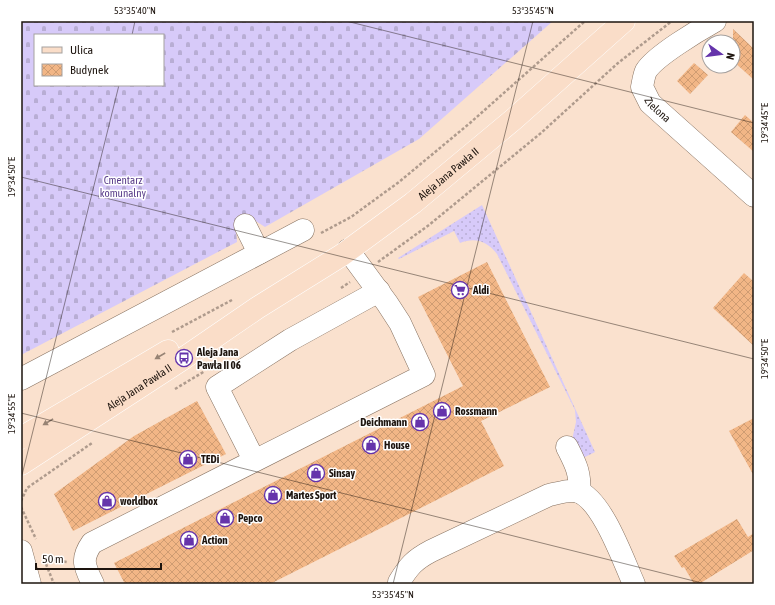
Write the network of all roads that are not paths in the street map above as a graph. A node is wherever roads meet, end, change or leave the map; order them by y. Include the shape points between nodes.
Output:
1 (624, 21) edge
2 (715, 21) edge
3 (754, 196) edge
4 (245, 225) dead end
5 (310, 233) road end
6 (348, 250) junction
7 (259, 253) junction
8 (379, 291) junction
9 (257, 308) junction
10 (21, 380) edge
11 (21, 438) edge
12 (567, 446) dead end
13 (254, 460) junction
14 (21, 464) edge
15 (579, 492) junction
16 (21, 553) edge
17 (399, 582) dead end
18 (30, 584) edge
19 (93, 584) edge
20 (634, 584) edge

1 - 6 main road, Aleja Jana Pawła II via 514,119 413,203
2 - 3 street, Zielona via 693,33 656,60 646,71 642,87 650,103
4 - 7 street
5 - 7 street
6 - 8 street
6 - 9 main road, Aleja Jana Pawła II
7 - 10 street
8 - 13 street via 290,340 217,387
8 - 13 street via 400,323 424,375
9 -> 11 main road, Aleja Jana Pawła II via 178,346
9 - 14 main road, Aleja Jana Pawła II
12 - 15 street via 578,469
13 - 19 street via 92,542 84,565
15 - 17 street via 564,491 549,495 431,551 416,559
15 - 20 street via 590,498 599,509
16 - 18 street

